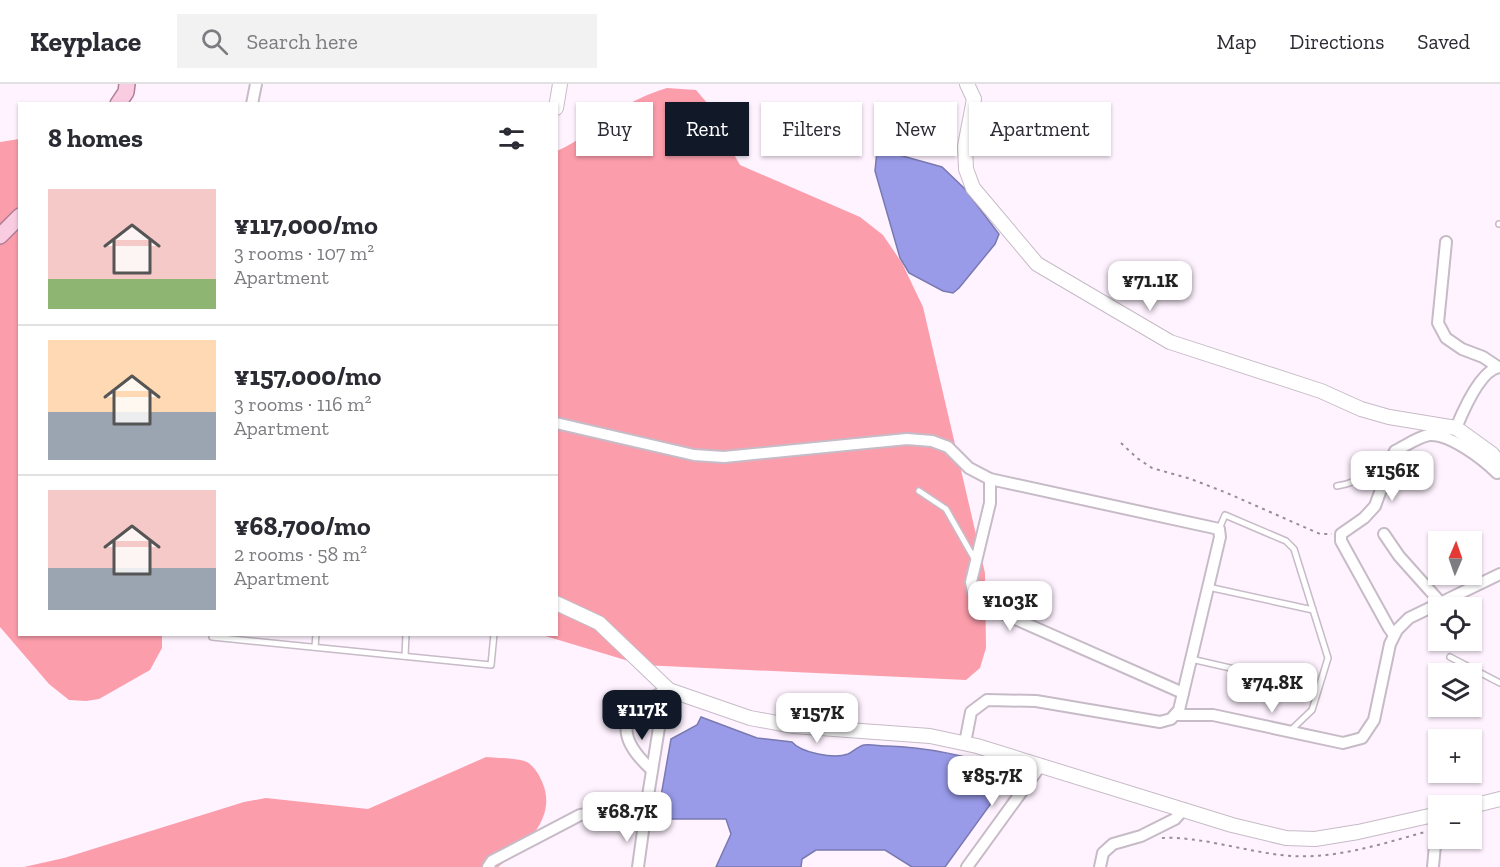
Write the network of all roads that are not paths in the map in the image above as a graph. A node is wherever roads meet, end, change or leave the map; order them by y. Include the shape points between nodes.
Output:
1 (127, 84) edge
2 (256, 84) edge
3 (560, 84) edge
4 (967, 84) edge
5 (119, 102) edge
6 (252, 102) edge
7 (557, 102) edge
8 (18, 218) edge
9 (0, 236) edge
10 (1446, 242) dead end
11 (1499, 367) edge
12 (558, 423) edge
13 (1456, 428) junction
14 (1395, 452) junction
15 (1500, 464) edge
16 (1500, 472) edge
17 (990, 479) junction
18 (1337, 486) dead end
19 (919, 491) dead end
20 (1219, 529) junction
21 (1384, 534) dead end
22 (976, 562) junction
23 (1500, 574) edge
24 (1208, 587) junction
25 (1436, 597) edge
26 (1453, 597) edge
27 (558, 604) edge
28 (1428, 609) edge
29 (1313, 610) junction
30 (1395, 635) junction
31 (316, 636) edge
32 (406, 636) edge
33 (494, 636) edge
34 (212, 637) dead end
35 (315, 647) junction
36 (405, 656) junction
37 (1450, 657) dead end
38 (1191, 659) junction
39 (1500, 682) edge
40 (1318, 688) junction
41 (669, 690) junction
42 (1183, 693) junction
43 (1175, 715) junction
44 (1289, 732) junction
45 (965, 743) junction
46 (1041, 765) junction
47 (652, 770) junction
48 (1500, 799) edge
49 (646, 802) junction
50 (1482, 804) edge
51 (1184, 809) junction
52 (1428, 816) edge
53 (1435, 849) edge
54 (488, 867) edge
55 (638, 867) edge
56 (967, 867) edge
57 (1100, 867) edge
58 (1433, 867) edge

1 - 5 main road
2 - 6 street
3 - 7 street
4 - 13 street via 974,99 965,146 966,169 974,188 1037,264 1170,342 1321,391 1361,409
8 - 9 main road
10 - 11 street via 1438,323 1446,338
11 - 13 street via 1491,369 1482,380
12 - 17 street via 694,455 724,458 907,439 932,441 948,447 969,468
13 - 15 street
14 - 16 street via 1428,435 1443,436
14 - 18 lane via 1384,456 1359,479
14 - 30 street via 1375,506 1341,534 1341,541
17 - 20 street
17 - 22 street via 990,502
19 - 22 lane via 946,509
20 - 24 street
20 - 29 lane via 1225,515 1286,541 1294,549
21 - 25 street
22 - 42 street via 971,582 979,603
23 - 26 street
24 - 29 lane
24 - 38 street
27 - 41 street via 599,623
28 - 30 street via 1409,618
29 - 40 lane via 1328,658
30 - 44 street via 1374,720 1362,738 1342,743
31 - 35 lane
32 - 36 lane
33 - 36 lane via 491,665
34 - 35 lane
35 - 36 lane
37 - 39 lane
38 - 40 lane
38 - 42 street
40 - 44 lane via 1311,710
41 - 45 street via 750,718 793,726 918,735
41 - 47 street via 663,703
41 - 47 street via 635,708 628,718 628,741
42 - 43 street
43 - 44 street via 1213,715
43 - 45 street via 1160,722 1049,701 987,700 971,712
45 - 46 street
46 - 51 street
46 - 56 street
47 - 49 street
48 - 50 street
49 - 54 street via 580,815 492,861
49 - 55 street
51 - 52 street via 1286,838 1315,839
51 - 57 street via 1166,824 1113,844 1103,853
53 - 58 street

